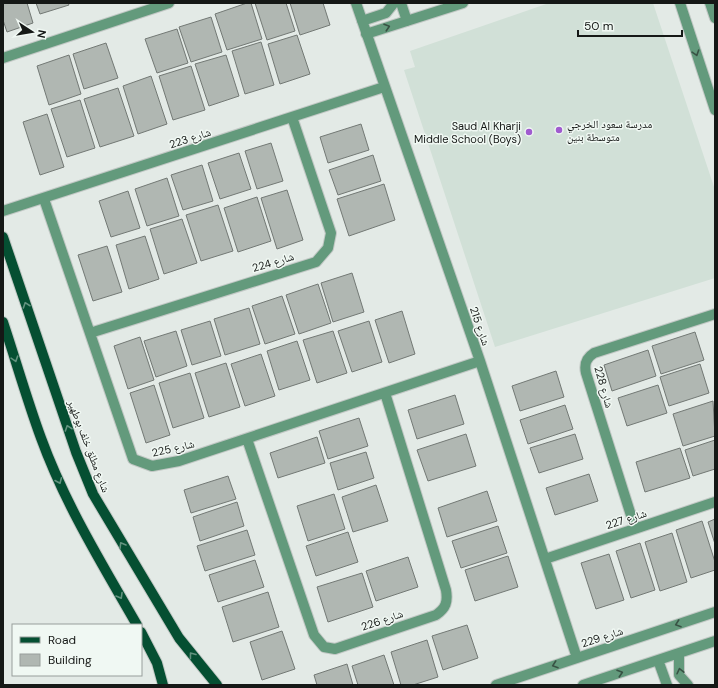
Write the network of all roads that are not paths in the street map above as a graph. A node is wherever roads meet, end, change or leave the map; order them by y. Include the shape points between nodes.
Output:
1 (169, 3) edge
2 (356, 3) edge
3 (394, 3) edge
4 (401, 3) edge
5 (463, 3) edge
6 (680, 3) edge
7 (710, 3) edge
8 (715, 18) edge
9 (407, 20) junction
10 (362, 21) junction
11 (366, 34) junction
12 (3, 58) edge
13 (384, 87) junction
14 (715, 110) edge
15 (292, 117) junction
16 (44, 199) junction
17 (3, 212) edge
18 (3, 237) edge
19 (714, 318) edge
20 (3, 322) edge
21 (90, 333) junction
22 (480, 361) junction
23 (385, 393) junction
24 (247, 439) junction
25 (715, 502) edge
26 (636, 528) junction
27 (545, 559) junction
28 (715, 612) edge
29 (136, 624) edge
30 (142, 634) edge
31 (715, 641) edge
32 (679, 654) junction
33 (577, 658) junction
34 (658, 660) junction
35 (163, 685) edge
36 (217, 685) edge
37 (496, 685) edge
38 (583, 685) edge
39 (667, 685) edge
40 (688, 685) edge

1 - 12 street
2 - 10 street, شارع 215
3 - 10 street via 386,13
4 - 9 street
5 - 9 street
6 -> 14 street
7 - 8 street
11 -> 9 street
10 - 11 street, شارع 215
11 - 13 street, شارع 215
13 - 15 street, شارع 223
13 - 22 street, شارع 215
15 - 16 street, شارع 223
15 - 21 street, شارع 224 via 331,233 328,248 316,262
16 - 17 street, شارع 223
16 - 21 street, شارع 225
36 -> 18 main road, شارع مطلق خلف بوطهير via 179,638 93,494 76,452
19 - 26 street, شارع 228 via 594,353 586,361 586,373
20 -> 29 main road via 41,438 63,490 84,534
21 - 24 street, شارع 225 via 133,459 152,466 179,461
22 - 23 street, شارع 225
22 - 27 street, شارع 215
23 - 24 street, شارع 225
23 - 24 street, شارع 226 via 446,590 446,605 436,615 335,649 324,647 314,635
25 - 26 street, شارع 227
26 - 27 street, شارع 227
27 - 33 street, شارع 215
28 -> 33 street, شارع 229
30 - 35 main road via 157,663
31 - 32 street
32 - 34 street
40 -> 32 street via 680,675
33 -> 37 street, شارع 229
38 -> 34 street
34 - 39 street

